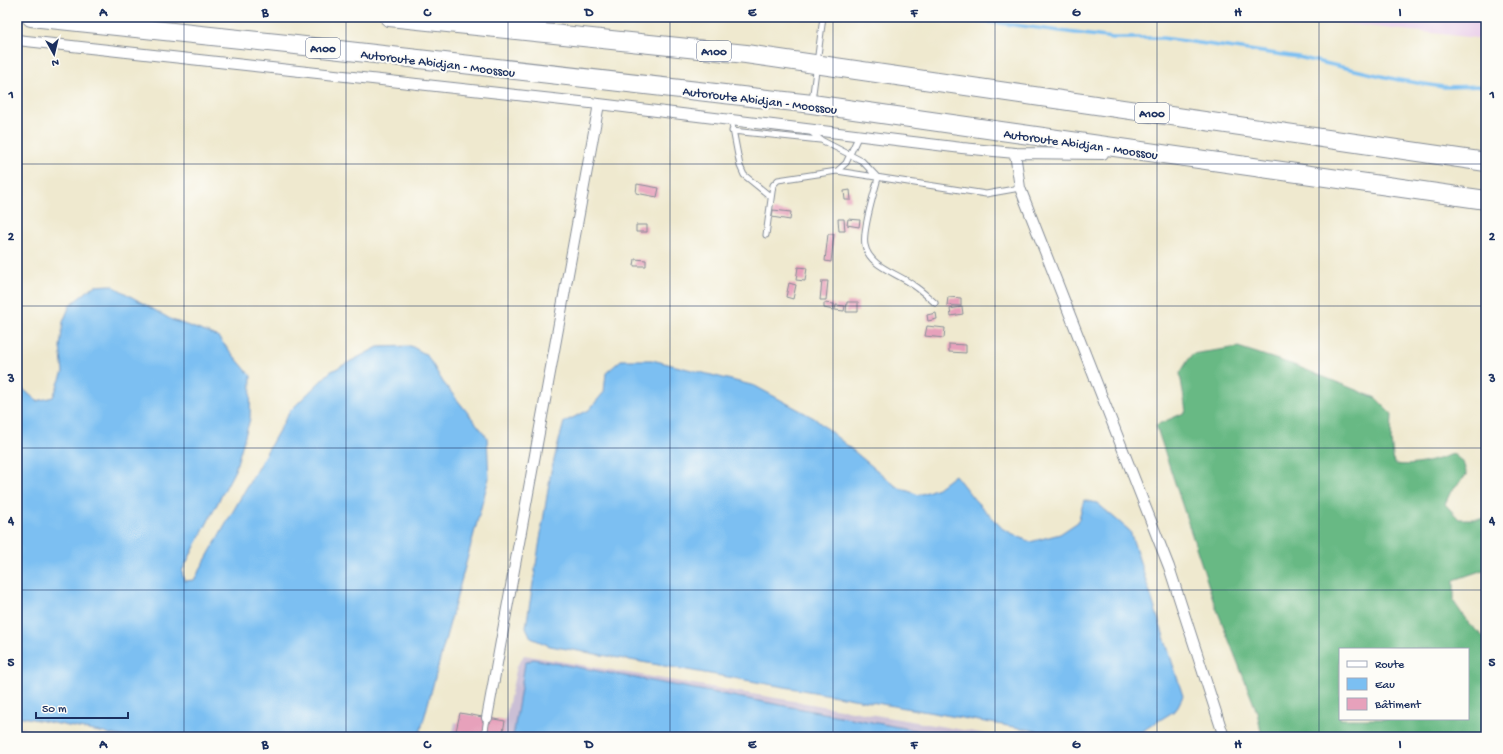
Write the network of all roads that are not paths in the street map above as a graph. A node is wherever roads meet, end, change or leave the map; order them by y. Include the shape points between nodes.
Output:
1 (31, 17) edge
2 (388, 17) edge
3 (823, 17) edge
4 (17, 40) edge
5 (818, 64) junction
6 (599, 104) junction
7 (812, 104) junction
8 (731, 120) junction
9 (807, 128) junction
10 (732, 131) junction
11 (859, 134) junction
12 (820, 140) junction
13 (1015, 153) junction
14 (851, 154) junction
15 (1486, 162) edge
16 (837, 171) junction
17 (878, 178) junction
18 (1350, 181) junction
19 (1020, 188) junction
20 (771, 197) junction
21 (1486, 200) edge
22 (766, 235) dead end
23 (935, 303) dead end
24 (487, 718) joint
25 (484, 737) edge
26 (1224, 737) edge

1 - 7 highway, Autoroute Abidjan - Moossou / A100
2 - 5 highway, A100 via 746,54
3 - 5 lane
4 - 6 street
5 - 7 lane
5 - 15 highway, A100
6 - 8 street
6 - 24 street
7 - 18 highway, Autoroute Abidjan - Moossou / A100
8 - 9 street
8 - 10 lane
9 - 11 street
9 - 12 lane
10 - 12 lane
10 - 20 lane via 744,175
11 - 13 street
11 - 14 lane
12 - 14 lane
13 - 18 street via 1096,153 1280,178
13 - 19 street
14 - 16 lane
14 - 17 lane via 862,161
16 - 17 lane
16 - 20 lane via 778,180 772,185
17 - 19 lane via 986,194
17 - 23 lane via 867,223 864,243 867,251 876,262 913,284
18 - 21 highway, Autoroute Abidjan - Moossou / A100
19 - 26 street via 1169,567
20 - 22 lane
24 - 25 lane

